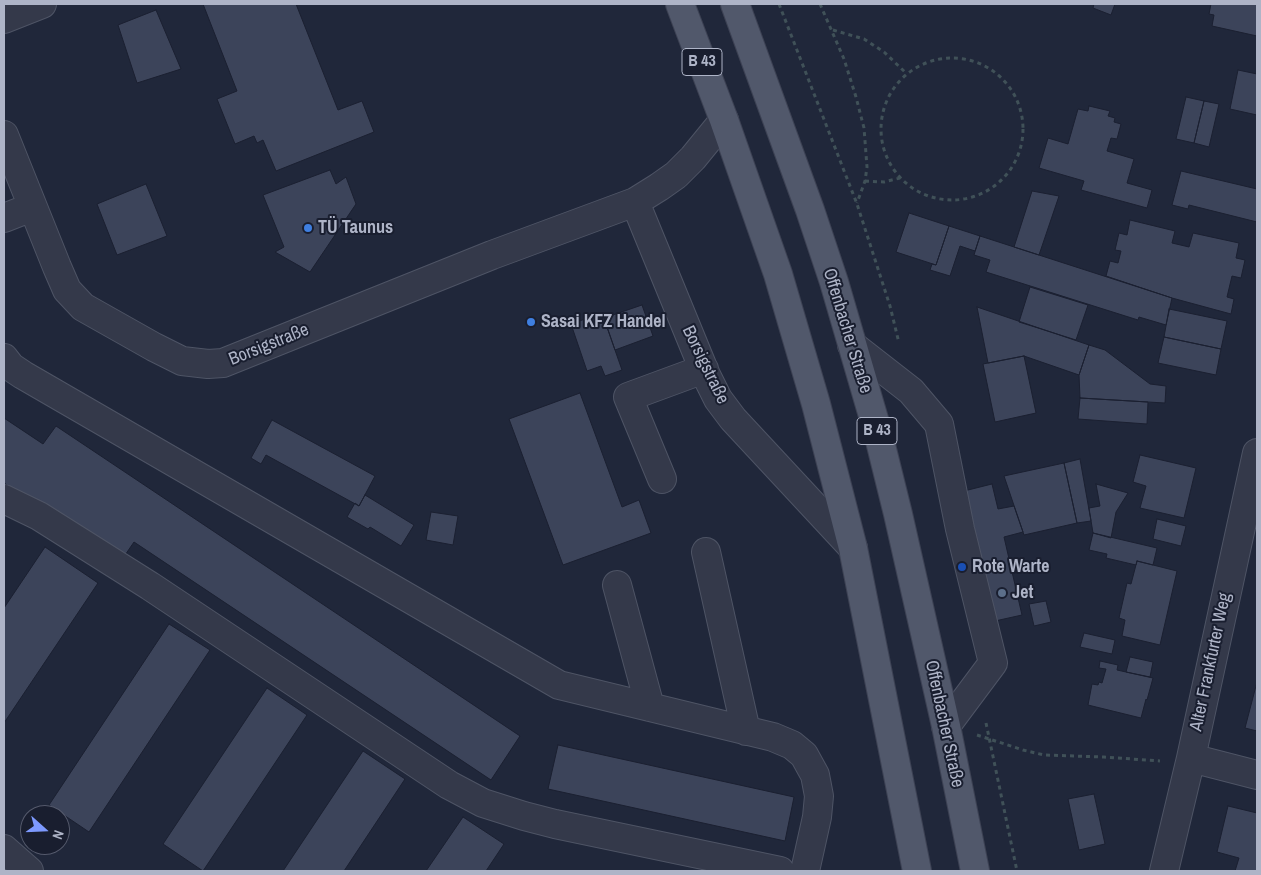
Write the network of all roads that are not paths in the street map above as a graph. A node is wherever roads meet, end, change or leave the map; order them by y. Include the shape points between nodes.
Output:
1 (42, 4) edge
2 (680, 4) edge
3 (735, 4) edge
4 (4, 20) edge
5 (724, 120) junction
6 (4, 135) edge
7 (635, 202) junction
8 (32, 207) junction
9 (4, 218) edge
10 (852, 345) junction
11 (4, 358) edge
12 (704, 369) junction
13 (1257, 454) edge
14 (662, 479) dead end
15 (4, 498) edge
16 (853, 548) junction
17 (706, 552) dead end
18 (617, 585) dead end
19 (650, 707) junction
20 (946, 726) junction
21 (746, 731) junction
22 (1191, 758) junction
23 (1257, 775) edge
24 (4, 849) edge
25 (29, 871) edge
26 (780, 871) edge
27 (804, 871) edge
28 (917, 871) edge
29 (975, 871) edge
30 (1164, 871) edge

1 - 4 street
2 - 5 main road, B 43
3 - 10 main road, Offenbacher Straße / B 43 via 810,210
5 - 7 street, Borsigstraße via 676,175
5 - 16 main road, B 43 via 778,274
6 - 8 street, Borsigstraße
7 - 8 street, Borsigstraße via 492,255 223,363 208,364 182,361 83,307 67,290
7 - 12 street, Borsigstraße
8 - 9 street
10 - 20 main road, Offenbacher Straße / B 43 via 896,505
10 - 20 street via 911,391 940,424 960,529 992,663
11 - 19 street via 23,375 559,685
12 - 14 street via 628,397
12 - 16 street, Borsigstraße via 718,399 734,419
13 - 22 street, Alter Frankfurter Weg
15 - 26 street via 39,516 150,586 450,785 483,803 555,824
16 - 28 main road, B 43
17 - 21 street
18 - 19 street
19 - 21 street
20 - 29 main road, Offenbacher Straße / B 43
21 - 27 street via 792,745 804,755 815,774 818,818
22 - 23 street
22 - 30 street, Alter Frankfurter Weg
24 - 25 street

